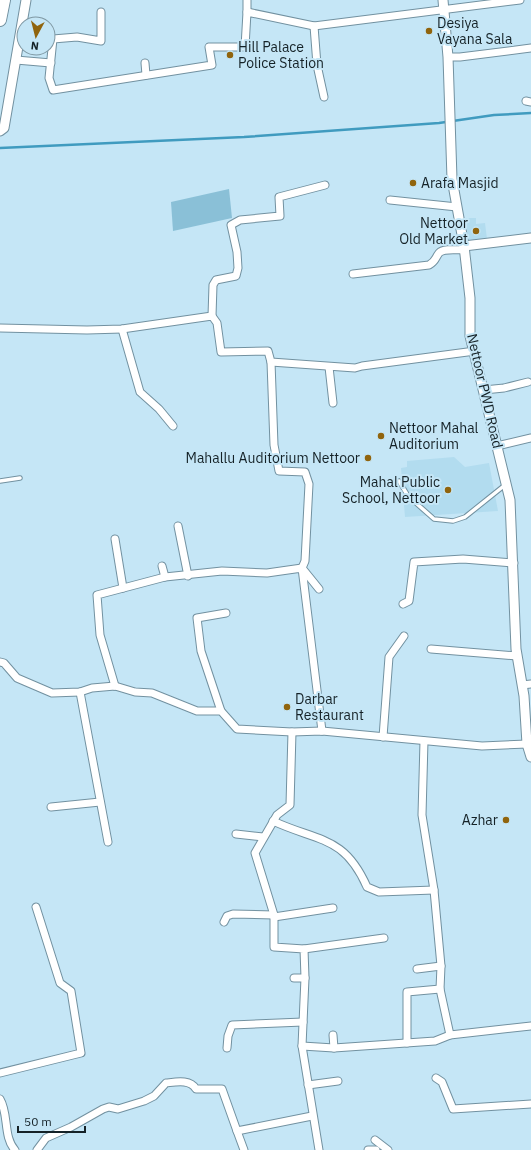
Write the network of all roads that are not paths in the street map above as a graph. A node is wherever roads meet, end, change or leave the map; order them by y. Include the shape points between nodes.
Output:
1 (4, 0) edge
2 (26, 0) edge
3 (247, 0) edge
4 (520, 0) edge
5 (444, 5) edge
6 (101, 12) dead end
7 (247, 12) junction
8 (24, 16) edge
9 (0, 20) edge
10 (314, 26) junction
11 (56, 39) edge
12 (531, 48) edge
13 (17, 56) edge
14 (51, 56) edge
15 (448, 57) junction
16 (16, 60) junction
17 (51, 63) junction
18 (145, 63) dead end
19 (146, 75) junction
20 (324, 97) dead end
21 (0, 131) edge
22 (325, 185) dead end
23 (390, 200) dead end
24 (457, 207) junction
25 (531, 238) edge
26 (464, 248) junction
27 (352, 274) dead end
28 (212, 316) junction
29 (0, 328) edge
30 (122, 328) junction
31 (475, 351) junction
32 (271, 362) junction
33 (329, 367) junction
34 (528, 382) dead end
35 (484, 390) junction
36 (333, 403) dead end
37 (173, 426) dead end
38 (531, 438) edge
39 (497, 446) junction
40 (0, 477) edge
41 (20, 478) dead end
42 (0, 480) edge
43 (399, 481) dead end
44 (506, 484) junction
45 (178, 526) dead end
46 (115, 540) dead end
47 (514, 562) junction
48 (162, 566) dead end
49 (302, 568) junction
50 (188, 576) junction
51 (165, 577) junction
52 (123, 588) junction
53 (320, 589) dead end
54 (403, 604) dead end
55 (226, 613) dead end
56 (404, 636) dead end
57 (431, 649) dead end
58 (517, 656) junction
59 (0, 662) edge
60 (526, 685) edge
61 (115, 686) junction
62 (80, 692) junction
63 (222, 711) junction
64 (322, 731) junction
65 (292, 732) junction
66 (383, 737) junction
67 (424, 741) junction
68 (527, 744) junction
69 (531, 756) edge
70 (100, 802) junction
71 (51, 807) dead end
72 (273, 821) junction
73 (236, 834) dead end
74 (263, 837) junction
75 (108, 842) dead end
76 (434, 890) junction
77 (36, 907) dead end
78 (333, 908) dead end
79 (274, 916) junction
80 (224, 922) dead end
81 (384, 938) dead end
82 (304, 949) junction
83 (441, 966) junction
84 (417, 969) dead end
85 (294, 978) dead end
86 (305, 978) junction
87 (440, 989) junction
88 (303, 1022) junction
89 (531, 1026) edge
90 (333, 1035) dead end
91 (450, 1035) junction
92 (407, 1043) junction
93 (302, 1046) junction
94 (227, 1048) dead end
95 (334, 1048) junction
96 (0, 1073) edge
97 (436, 1078) dead end
98 (338, 1081) dead end
99 (308, 1085) junction
100 (0, 1099) edge
101 (531, 1104) edge
102 (312, 1116) junction
103 (237, 1131) junction
104 (375, 1140) dead end
105 (15, 1150) edge
106 (37, 1150) edge
107 (244, 1150) edge
108 (318, 1150) edge
109 (368, 1150) edge
110 (376, 1150) edge
111 (388, 1150) edge

1 - 9 highway
2 - 8 street
3 - 7 street
4 - 5 street
5 - 10 street
5 - 15 street, Nettoor PWD Road
6 - 11 street via 101,41 77,37
7 - 10 street
7 - 19 street via 245,47 208,47 212,65
10 - 20 street
12 - 15 street
13 - 16 street
14 - 17 street
15 - 24 street, Nettoor PWD Road via 452,179
16 - 17 street
16 - 21 street via 4,128
17 - 19 street via 49,78 53,90
18 - 19 street
22 - 28 street via 279,197 280,216 240,220 231,225 238,268 236,276 216,280 213,285
23 - 24 street
24 - 26 street, Nettoor PWD Road
25 - 26 street
26 - 27 street via 443,250 429,265
26 - 31 street, Nettoor PWD Road via 470,298 470,336
28 - 30 street
28 - 32 street via 217,323 221,352 268,351
29 - 30 street
30 - 37 street via 140,392
31 - 33 street via 355,368
31 - 35 street, Nettoor PWD Road
32 - 33 street
32 - 49 street via 274,445 279,471 305,472 309,484
33 - 36 street
34 - 35 street
35 - 39 street, Nettoor PWD Road
38 - 39 street
39 - 44 street, Nettoor PWD Road
40 - 42 lane
41 - 42 lane
43 - 44 lane via 408,496 434,519 453,521 465,517
44 - 47 street, Nettoor PWD Road via 510,500
45 - 50 street
46 - 52 street
47 - 54 street via 464,559 414,562 409,601
47 - 58 street, Nettoor PWD Road
48 - 51 street
49 - 50 street via 266,572 222,571
49 - 53 street
49 - 64 street
50 - 51 street
51 - 52 street
52 - 61 street via 97,596 100,635
55 - 63 street via 197,618 201,651
56 - 66 street via 389,657
57 - 58 street
58 - 60 street, Nettoor PWD Road
59 - 62 street via 4,663 17,678 52,693
60 - 68 street, Nettoor PWD Road
61 - 62 street
61 - 63 street via 135,692 152,693 197,711
62 - 70 street
63 - 65 street via 236,729
64 - 65 street
64 - 66 street
65 - 72 street via 290,805
66 - 67 street
67 - 68 street via 482,746
67 - 76 street via 422,815
68 - 69 street, Nettoor PWD Road
70 - 71 street
70 - 75 street
72 - 74 street
72 - 76 street via 338,846 347,854 367,887 379,892
73 - 74 street
74 - 79 street via 255,853
76 - 83 street
77 - 96 street via 60,984 71,991 81,1053
78 - 79 street
79 - 80 street via 233,914 226,916
79 - 82 street via 274,947
81 - 82 street
82 - 86 street
83 - 84 street
83 - 87 street
85 - 86 street
86 - 88 street
87 - 91 street
87 - 92 street via 407,992
88 - 93 street
88 - 94 street via 232,1025
89 - 91 street
90 - 95 street
91 - 92 street via 434,1041
92 - 95 street
93 - 95 street
93 - 99 street
97 - 101 street via 442,1082 453,1109
98 - 99 street
99 - 102 street
100 - 105 street via 4,1106 10,1144
102 - 103 street
102 - 108 street
103 - 106 street via 222,1089 196,1089 194,1085 185,1082 166,1083 154,1096 118,1109 103,1109 46,1138
103 - 107 street
104 - 111 street
109 - 110 street

